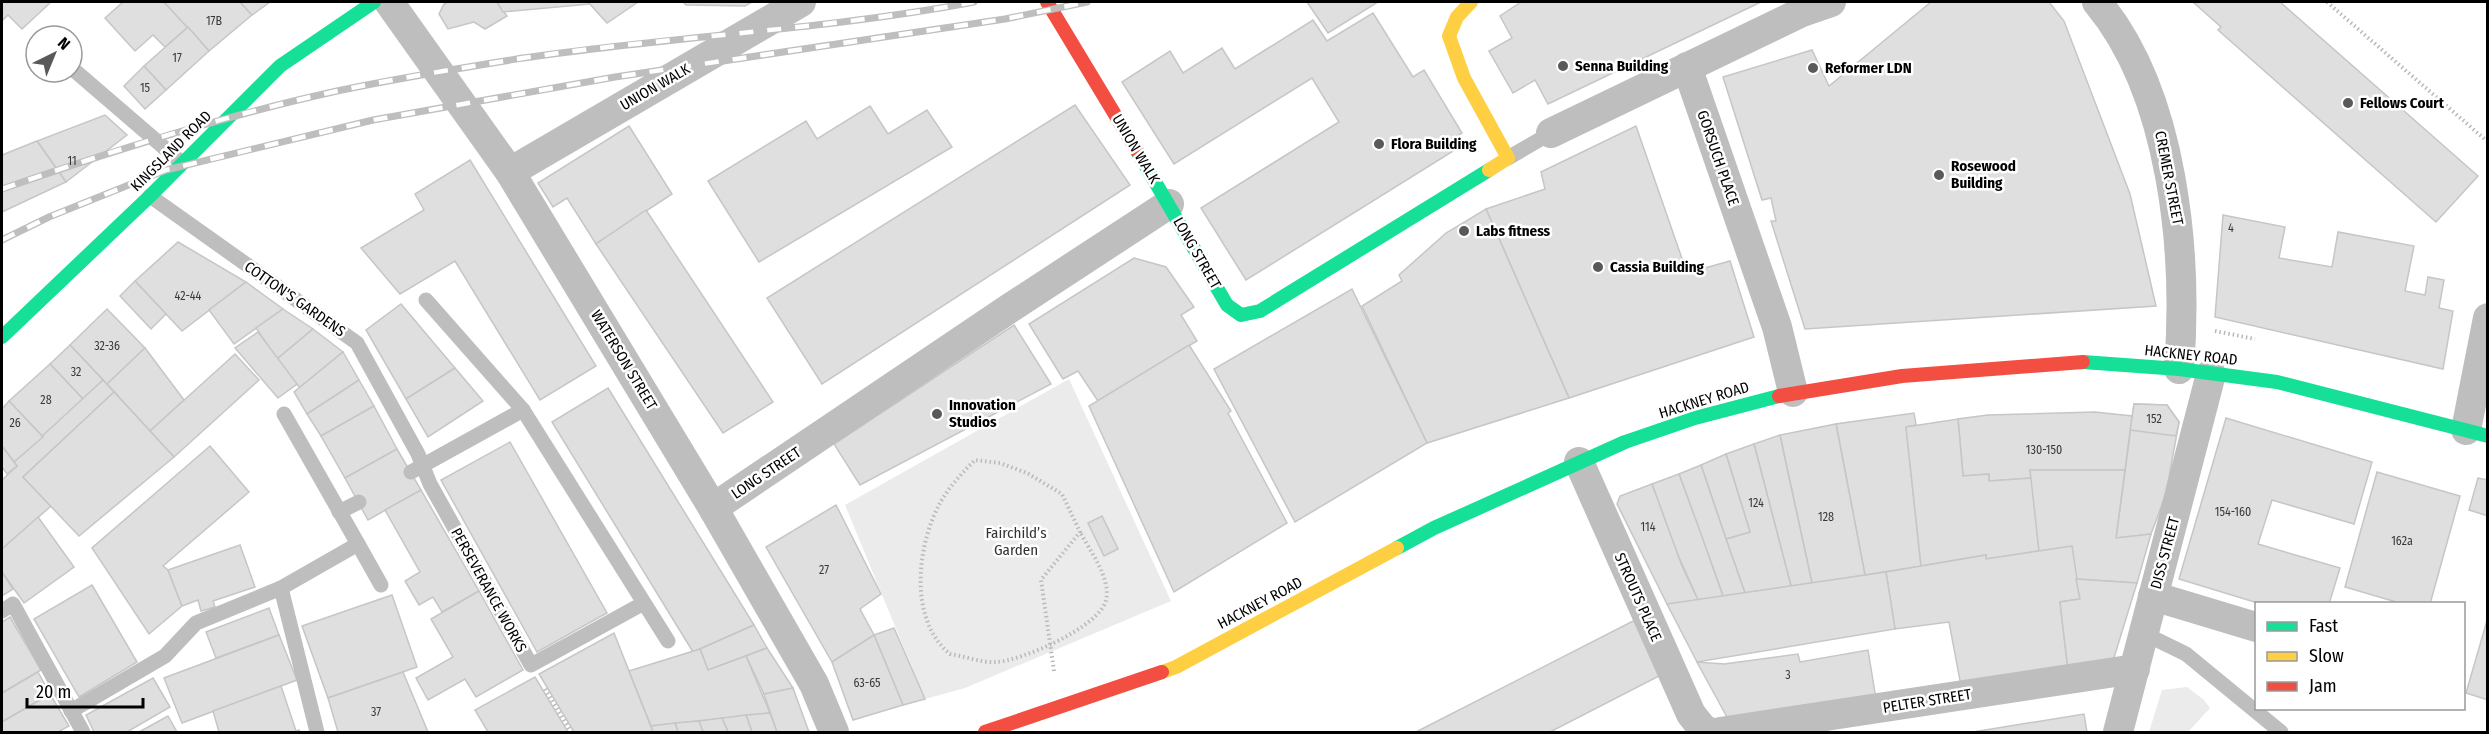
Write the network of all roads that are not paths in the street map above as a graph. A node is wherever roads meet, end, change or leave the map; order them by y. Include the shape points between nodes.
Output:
1 (374, 2) edge
2 (389, 2) edge
3 (800, 2) edge
4 (1047, 2) edge
5 (1471, 2) edge
6 (1831, 2) edge
7 (2103, 4) edge
8 (1687, 67) junction
9 (84, 79) edge
10 (1551, 134) joint
11 (1508, 158) junction
12 (182, 163) junction
13 (510, 172) junction
14 (150, 196) junction
15 (1169, 204) junction
16 (426, 300) dead end
17 (2487, 318) edge
18 (2, 337) edge
19 (2179, 369) junction
20 (2211, 374) junction
21 (1793, 392) junction
22 (523, 410) junction
23 (284, 414) dead end
24 (2477, 433) edge
25 (1579, 462) junction
26 (417, 469) junction
27 (359, 502) dead end
28 (713, 508) junction
29 (339, 512) junction
30 (358, 544) junction
31 (381, 585) dead end
32 (281, 588) junction
33 (2153, 596) junction
34 (644, 603) junction
35 (2, 611) edge
36 (2255, 627) edge
37 (2143, 633) junction
38 (668, 641) dead end
39 (2135, 669) junction
40 (72, 711) junction
41 (1711, 731) edge
42 (83, 732) edge
43 (317, 732) edge
44 (834, 732) edge
45 (985, 732) edge
46 (2118, 732) edge
47 (2281, 732) edge

1 - 12 main road, KINGSLAND ROAD via 280,66
2 - 13 street, WATERSON STREET
3 - 13 street, UNION WALK
4 - 15 main road, UNION WALK
5 - 11 main road via 1455,18 1449,34 1451,51
6 - 8 street
7 - 19 street, CREMER STREET via 2134,59 2159,127 2180,235 2183,304
8 - 10 street
8 - 21 street, GORSUCH PLACE via 1778,327
9 - 12 lane
10 - 11 lane
11 - 15 main road, LONG STREET via 1260,311 1241,315 1227,305
12 - 14 main road, KINGSLAND ROAD
13 - 28 street, WATERSON STREET
14 - 18 main road, KINGSLAND ROAD
14 - 26 lane, COTTON'S GARDENS via 357,343
15 - 28 street, LONG STREET
16 - 22 lane
17 - 24 street
19 - 20 main road, HACKNEY ROAD
19 - 21 main road, HACKNEY ROAD via 2085,362 2023,365 1902,376
20 - 24 main road, HACKNEY ROAD via 2277,382
20 - 33 street, DISS STREET
21 - 25 main road, HACKNEY ROAD via 1695,418
22 - 26 lane
22 - 34 lane
23 - 29 lane
25 - 41 street, STROUTS PLACE via 1691,714
25 - 45 main road, HACKNEY ROAD via 1434,528 1176,666
26 - 34 lane, PERSEVERANCE WORKS via 430,484 531,665
27 - 29 lane
28 - 44 street, WATERSON STREET via 814,684
29 - 30 lane
30 - 31 lane
30 - 32 lane
32 - 40 lane via 195,623 165,656
32 - 43 lane
33 - 36 street
33 - 37 street, DISS STREET
34 - 38 lane
35 - 40 lane via 13,604
37 - 39 street, DISS STREET
37 - 47 lane via 2186,654
39 - 41 street, PELTER STREET
39 - 46 street, DISS STREET
40 - 42 lane

